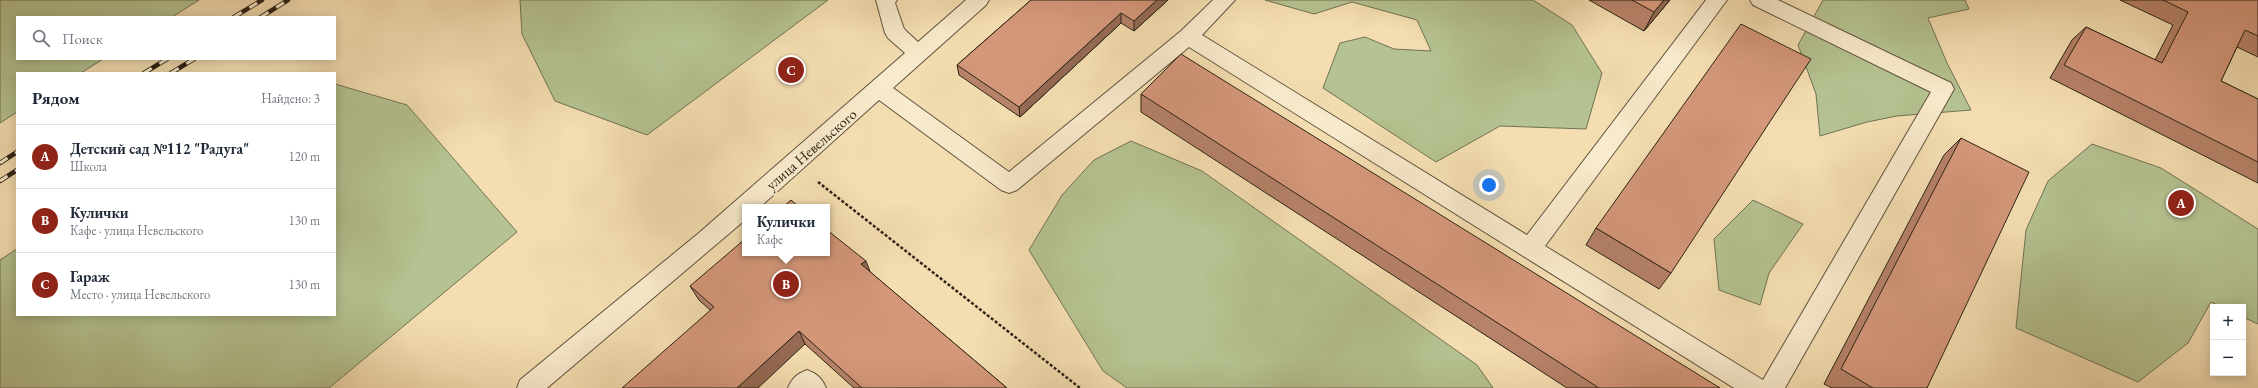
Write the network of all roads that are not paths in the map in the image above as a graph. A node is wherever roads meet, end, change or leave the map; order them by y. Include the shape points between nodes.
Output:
1 (887, 0) edge
2 (979, 0) edge
3 (1225, 0) edge
4 (1717, 0) edge
5 (1760, 0) edge
6 (1188, 36) junction
7 (919, 54) junction
8 (880, 89) junction
9 (748, 204) edge
10 (742, 209) edge
11 (1530, 248) junction
12 (529, 388) edge
13 (800, 388) edge
14 (814, 388) edge
15 (1755, 388) edge
16 (1772, 388) edge

1 - 7 street via 885,2 895,33
2 - 7 street, улица Невельского
3 - 6 street
4 - 11 street
5 - 16 street via 1944,89
6 - 8 street via 1009,184
6 - 11 street
7 - 8 street, улица Невельского
8 - 9 street, улица Невельского
10 - 12 street, улица Невельского
11 - 15 street
13 - 14 street via 807,381

